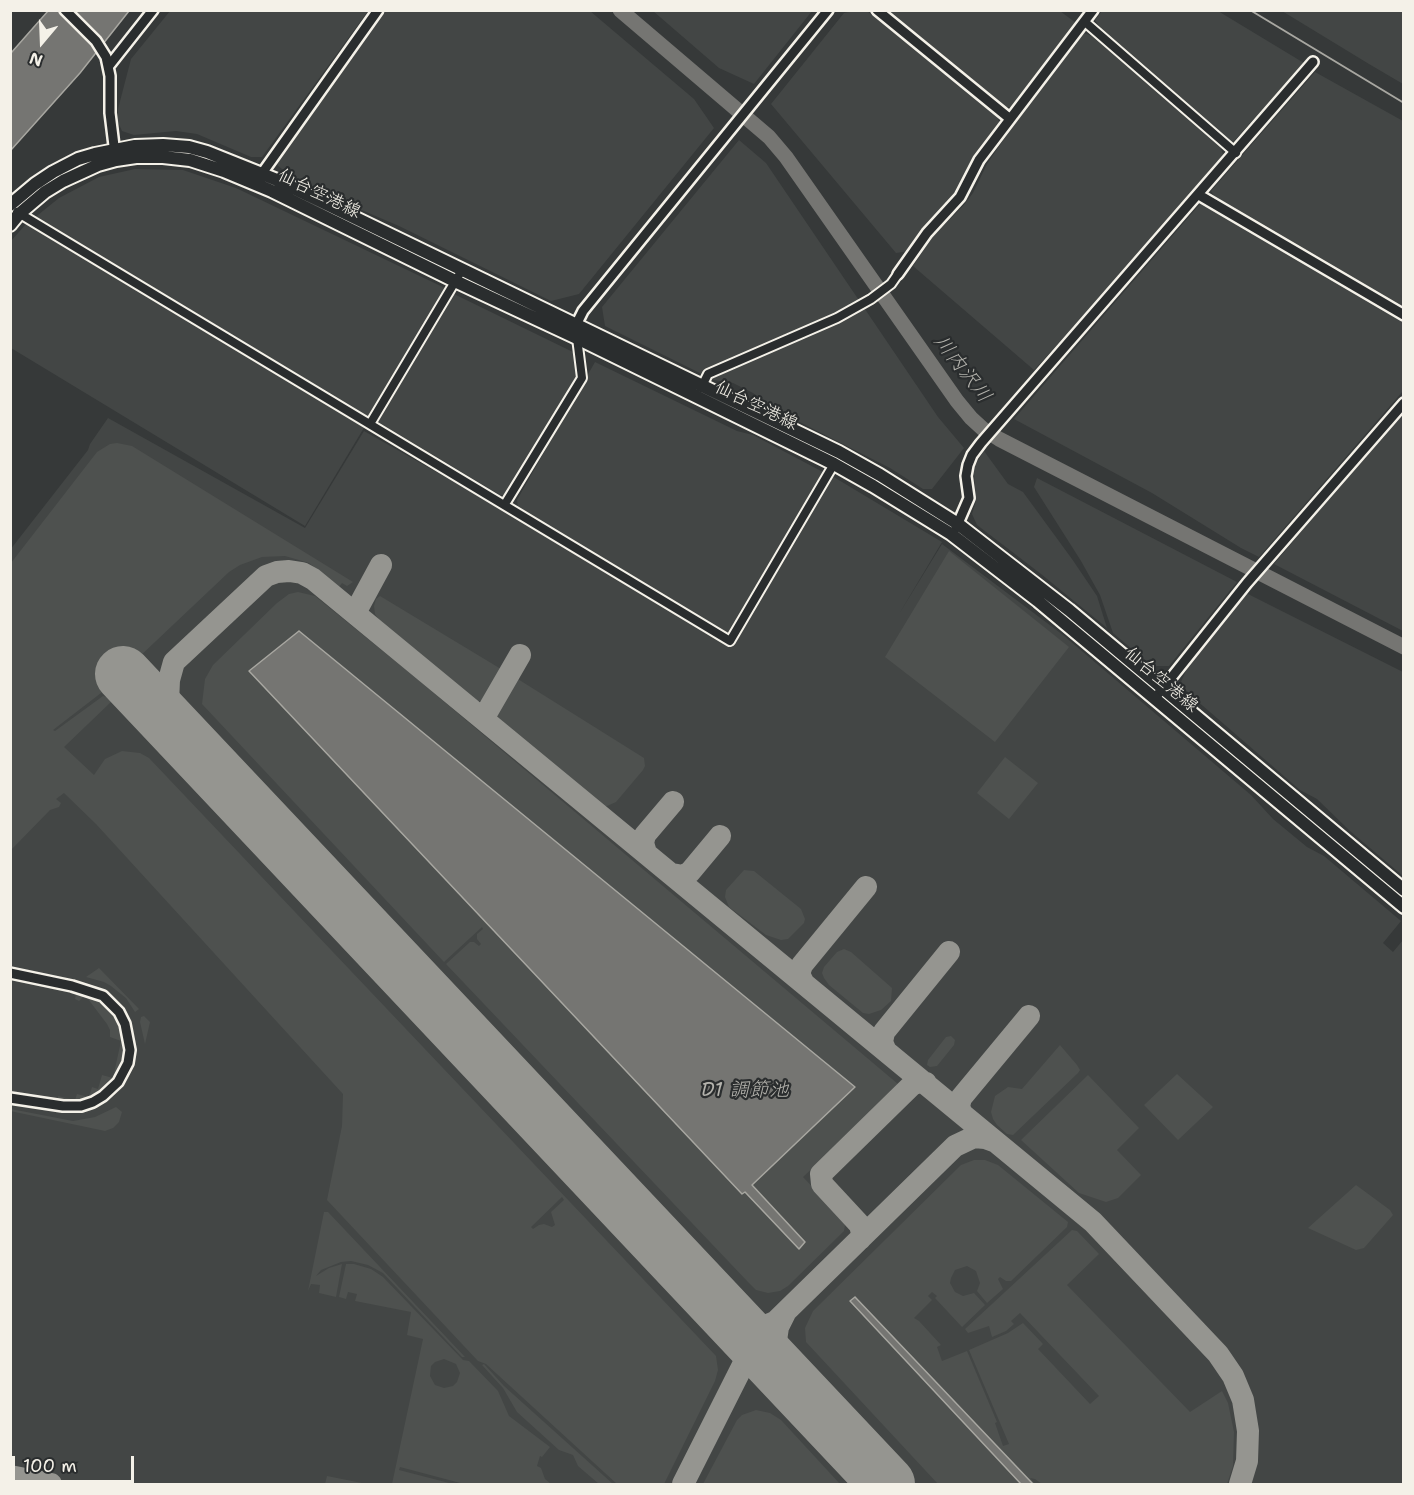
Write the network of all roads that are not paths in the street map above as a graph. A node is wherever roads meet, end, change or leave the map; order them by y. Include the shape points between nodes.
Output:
1 (65, 10) edge
2 (153, 10) edge
3 (378, 10) edge
4 (828, 10) edge
5 (877, 10) edge
6 (1093, 10) edge
7 (1085, 22) junction
8 (107, 62) junction
9 (1313, 62) dead end
10 (1009, 118) junction
11 (1236, 153) junction
12 (115, 154) junction
13 (259, 179) junction
14 (1199, 195) junction
15 (13, 209) edge
16 (10, 225) edge
17 (898, 274) joint
18 (459, 275) junction
19 (1404, 315) edge
20 (576, 325) junction
21 (577, 338) junction
22 (700, 391) junction
23 (1404, 403) edge
24 (370, 424) junction
25 (834, 464) junction
26 (505, 504) junction
27 (955, 529) junction
28 (1159, 693) junction
29 (1404, 890) edge
30 (1404, 907) edge
31 (10, 973) edge
32 (10, 1098) edge

1 - 8 street via 96,41
2 - 8 street
3 - 13 street
4 - 20 street via 583,311
5 - 10 street
6 - 7 street
7 - 10 street
7 - 11 street
8 - 12 street
9 - 11 street
10 - 17 street via 979,160 960,197 927,233
11 - 14 street
12 - 13 main road, 仙台空港線 via 190,160
12 - 15 main road, 仙台空港線
13 - 18 main road, 仙台空港線
14 - 19 street
14 - 27 street via 972,455 966,476 969,498
15 - 16 main road, 仙台空港線
15 - 24 street
17 - 22 street via 871,299 837,318 708,374
18 - 20 main road, 仙台空港線
18 - 21 main road, 仙台空港線
18 - 24 street
20 - 21 street
20 - 22 main road, 仙台空港線
21 - 22 main road, 仙台空港線
21 - 26 street via 582,378
22 - 25 main road, 仙台空港線
22 - 27 main road, 仙台空港線 via 839,452
23 - 28 street via 1247,583
24 - 26 street
25 - 26 street via 730,641
25 - 27 main road, 仙台空港線
27 - 28 main road, 仙台空港線 via 1038,601
28 - 29 main road, 仙台空港線
28 - 30 main road, 仙台空港線
31 - 32 street via 103,996 119,1012 130,1050 118,1082 93,1102 63,1106

